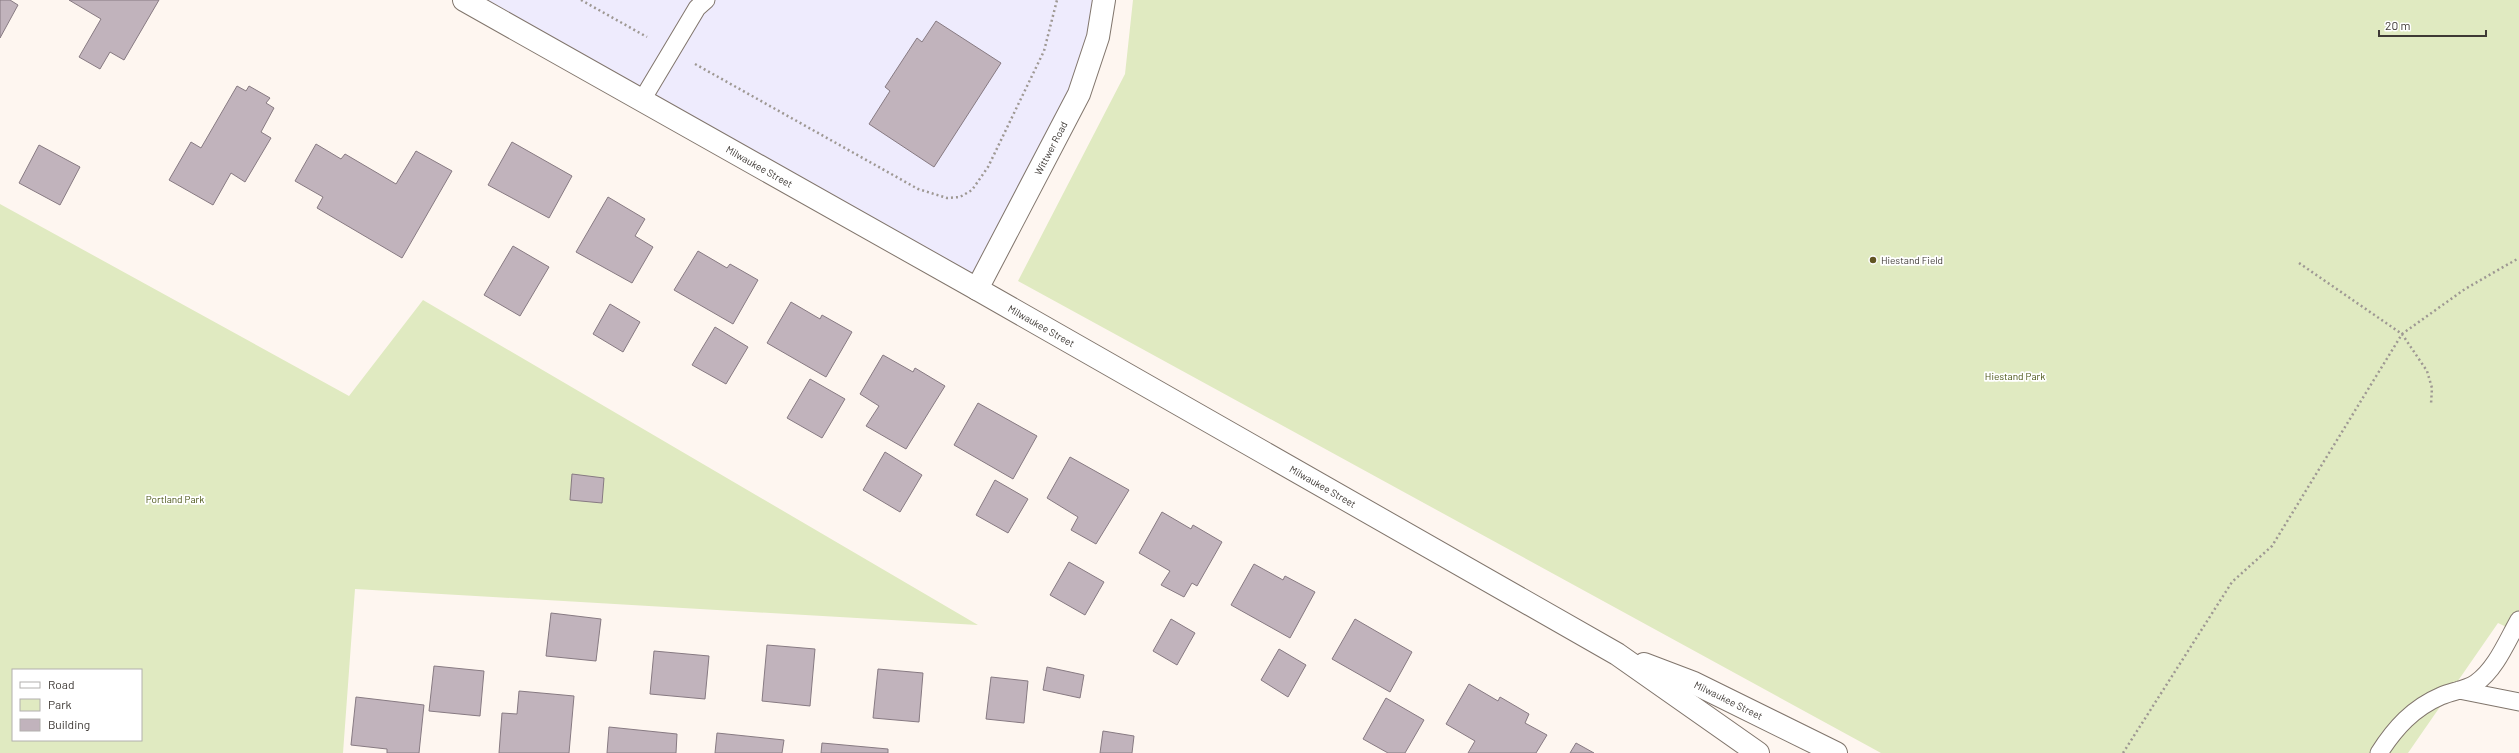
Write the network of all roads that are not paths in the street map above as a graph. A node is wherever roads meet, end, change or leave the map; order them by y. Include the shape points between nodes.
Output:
1 (464, 0) edge
2 (706, 0) edge
3 (1104, 0) edge
4 (642, 100) junction
5 (977, 289) junction
6 (2519, 620) edge
7 (1617, 654) junction
8 (2459, 690) junction
9 (2519, 702) edge
10 (1758, 753) edge
11 (1836, 753) edge
12 (2379, 753) edge

1 - 4 street, Milwaukee Street
2 - 4 lane via 697,8
3 - 5 street, Wittwer Road via 1098,37 1079,94
4 - 5 street, Milwaukee Street
5 - 7 street, Milwaukee Street
6 - 8 lane via 2488,673 2475,684
7 - 10 street, Milwaukee Street
7 - 11 street, Milwaukee Street via 1694,683
8 - 9 lane
8 - 12 lane via 2414,710 2394,730

